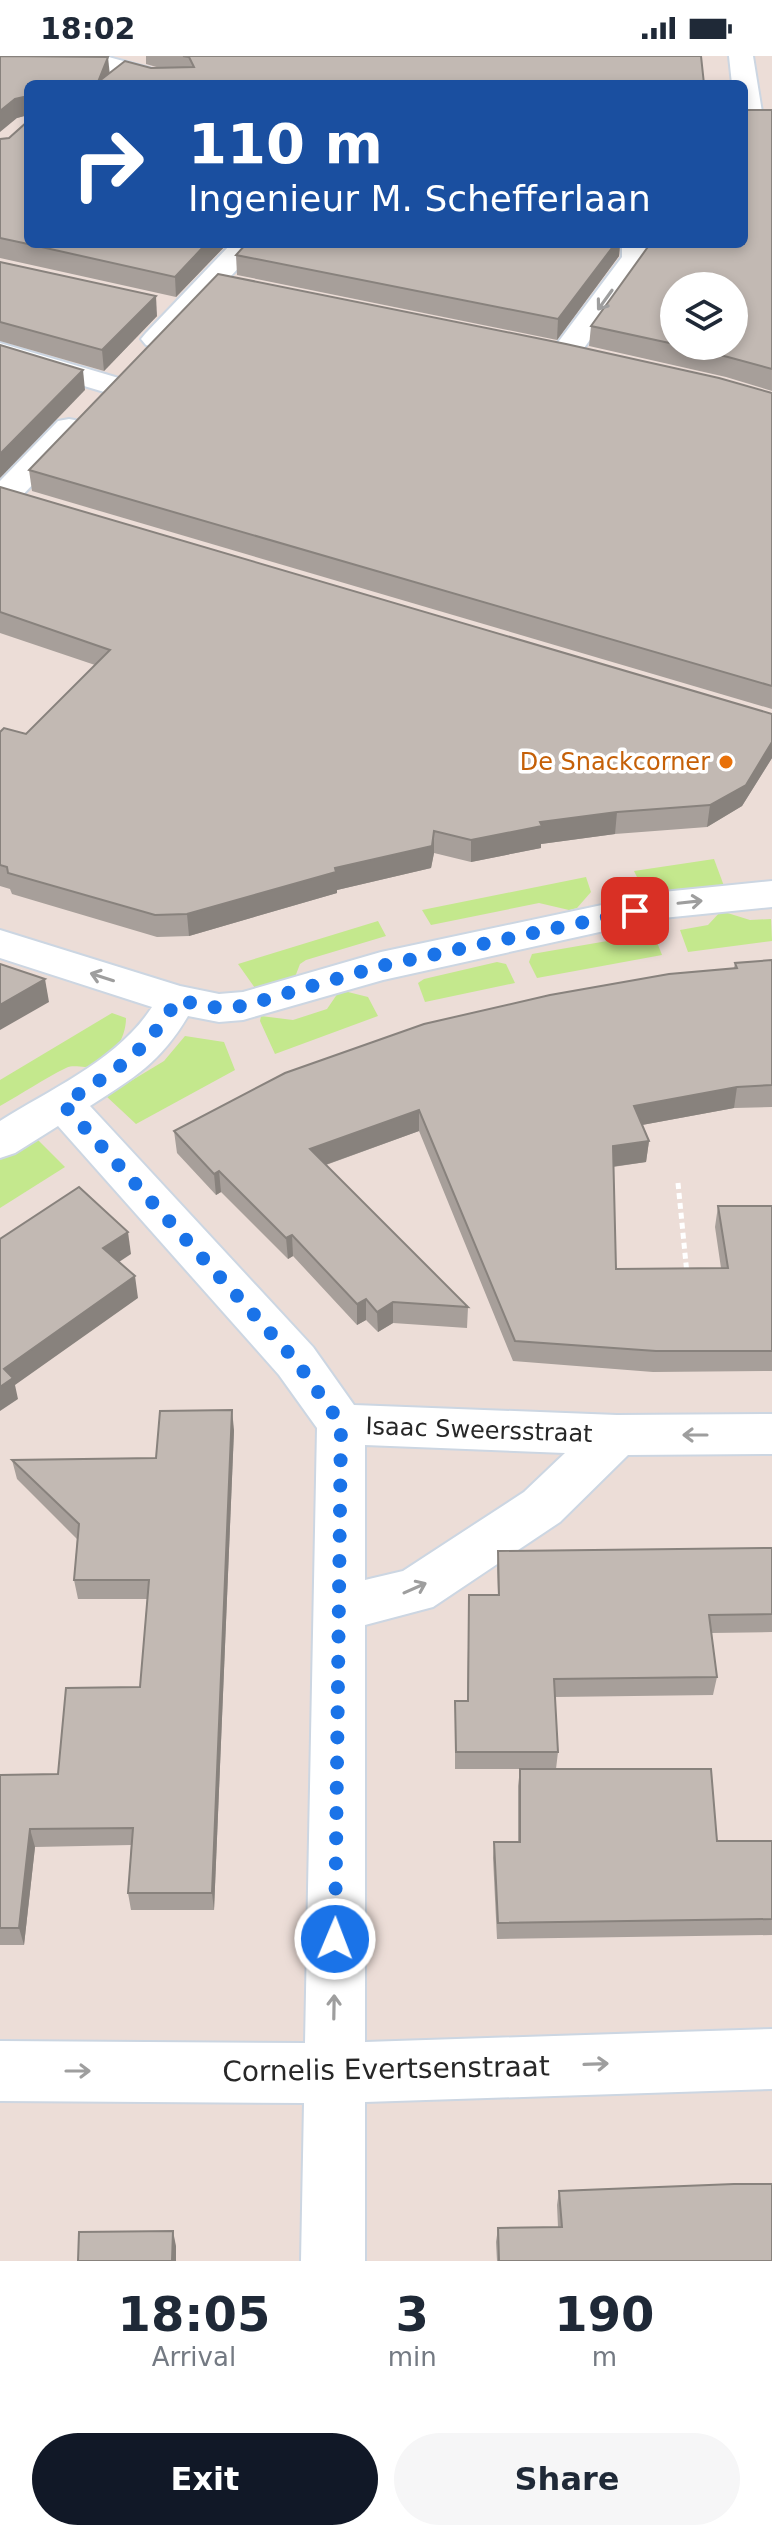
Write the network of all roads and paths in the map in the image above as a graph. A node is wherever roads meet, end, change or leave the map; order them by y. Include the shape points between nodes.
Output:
1 (77, 56) edge
2 (741, 56) edge
3 (112, 60) edge
4 (81, 80) edge
5 (169, 80) edge
6 (747, 80) edge
7 (748, 84) edge
8 (755, 112) edge
9 (243, 248) edge
10 (636, 248) edge
11 (210, 281) junction
12 (241, 287) edge
13 (153, 304) edge
14 (184, 310) junction
15 (534, 347) edge
16 (0, 352) edge
17 (565, 353) junction
18 (594, 360) edge
19 (111, 385) junction
20 (13, 498) edge
21 (772, 857) edge
22 (772, 875) edge
23 (772, 894) edge
24 (0, 944) edge
25 (177, 1000) junction
26 (63, 1104) junction
27 (0, 1142) edge
28 (678, 1183) dead end
29 (687, 1278) edge
30 (341, 1424) junction
31 (772, 1434) edge
32 (617, 1435) junction
33 (340, 1608) junction
34 (772, 2059) edge
35 (0, 2071) edge
36 (333, 2073) junction
37 (333, 2261) edge

1 - 3 street
2 - 6 street
3 - 4 street
3 - 5 street
7 - 8 street
9 - 11 street
10 -> 17 street via 636,257
11 - 12 street
11 - 14 street
13 - 14 street
14 - 19 street
15 - 17 street
16 - 19 street
17 - 18 street
19 - 20 street
21 - 22 street
25 -> 23 street via 219,1008 243,1006 381,966 663,905
25 -> 24 street
25 - 26 street via 156,1034 129,1061
26 - 27 street
26 - 30 street via 296,1361
28 - 29 path
30 - 32 street, Isaac Sweersstraat
30 - 33 street
31 -> 32 street, Isaac Sweersstraat
33 -> 32 street, Isaac Sweersstraat via 415,1591 542,1507
36 -> 33 street
36 -> 34 street, Cornelis Evertsenstraat
35 -> 36 street, Cornelis Evertsenstraat
36 - 37 street

